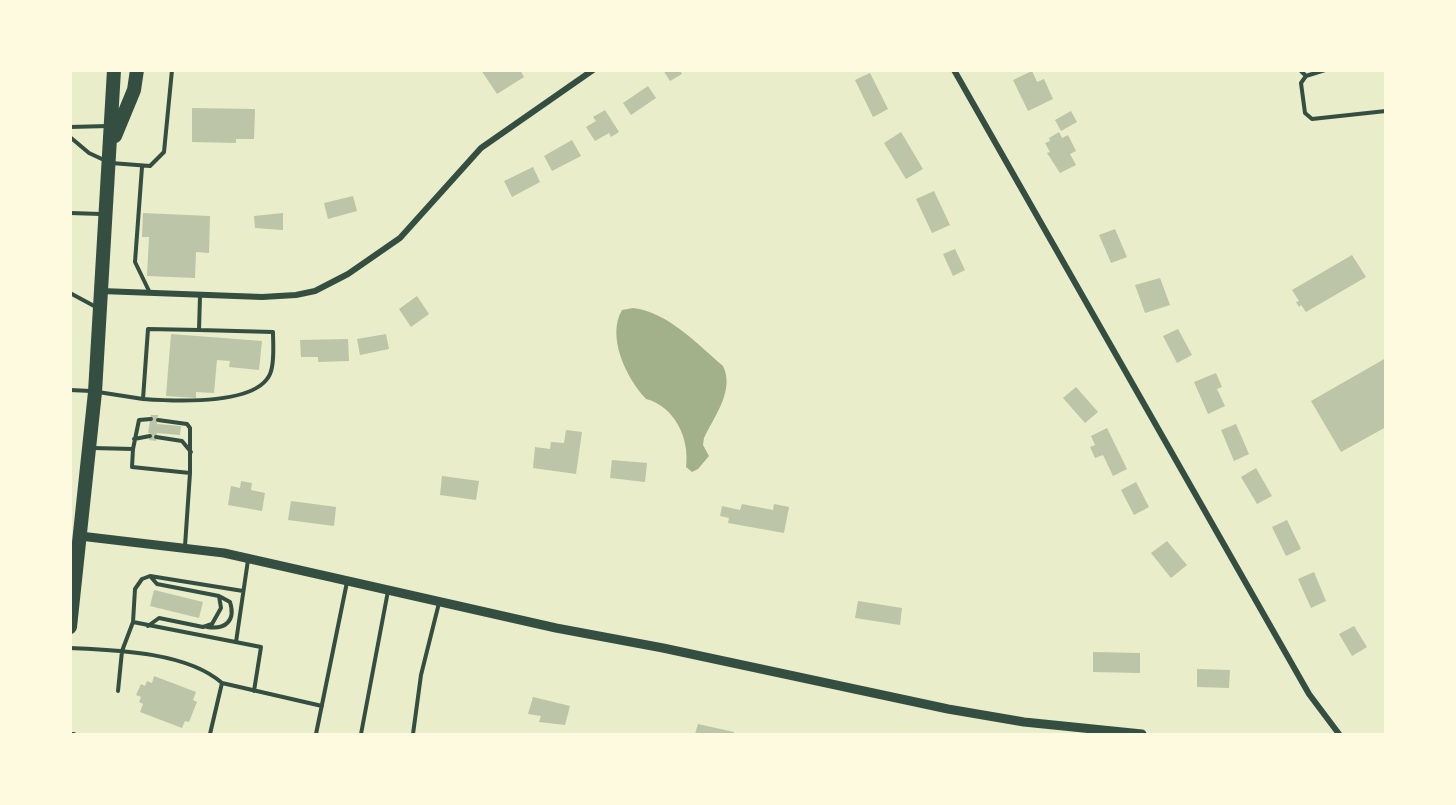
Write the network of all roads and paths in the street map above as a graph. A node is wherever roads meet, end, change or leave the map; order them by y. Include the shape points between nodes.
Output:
1 (114, 70) edge
2 (137, 70) edge
3 (172, 70) edge
4 (593, 70) edge
5 (954, 70) edge
6 (1300, 70) edge
7 (1325, 70) edge
8 (1306, 76) junction
9 (1386, 111) edge
10 (70, 126) edge
11 (112, 126) junction
12 (70, 137) edge
13 (110, 146) junction
14 (109, 163) junction
15 (142, 167) junction
16 (70, 213) edge
17 (105, 214) junction
18 (100, 291) junction
19 (70, 293) edge
20 (150, 293) junction
21 (200, 296) junction
22 (99, 308) junction
23 (199, 330) junction
24 (70, 390) edge
25 (95, 392) junction
26 (143, 399) junction
27 (151, 419) dead end
28 (158, 420) dead end
29 (150, 436) dead end
30 (156, 437) dead end
31 (134, 439) junction
32 (90, 448) junction
33 (133, 449) junction
34 (192, 452) junction
35 (190, 473) junction
36 (75, 536) edge
37 (185, 546) junction
38 (248, 558) junction
39 (150, 576) junction
40 (347, 581) junction
41 (388, 590) junction
42 (243, 591) junction
43 (219, 597) junction
44 (440, 602) junction
45 (133, 622) junction
46 (147, 626) junction
47 (70, 627) edge
48 (203, 627) junction
49 (236, 642) junction
50 (70, 648) edge
51 (122, 651) junction
52 (222, 683) junction
53 (118, 691) dead end
54 (254, 691) junction
55 (322, 706) junction
56 (210, 735) edge
57 (316, 735) edge
58 (361, 735) edge
59 (413, 735) edge
60 (1142, 735) edge
61 (1339, 735) edge

1 - 11 highway
2 - 13 highway via 134,90
3 - 15 lane via 164,152 150,166
4 - 21 street via 481,148 400,238 348,274 296,296
5 - 61 street via 1310,694
6 - 8 lane
7 - 8 lane
8 - 9 lane via 1301,83 1302,93 1305,112 1312,119
10 - 11 lane
11 - 13 highway
12 - 14 lane
13 - 14 highway
14 - 15 lane
14 - 17 highway
15 - 20 lane via 135,262
16 - 17 lane
17 - 18 highway
18 - 20 street
18 - 22 highway
19 - 22 lane
20 - 21 street
21 - 23 lane
22 - 25 highway
23 - 26 lane via 148,329
23 - 26 lane via 273,332 270,374 258,387 232,396
24 - 25 lane
25 - 26 lane
25 - 32 highway
27 - 31 lane via 139,420
28 - 34 lane via 188,424
29 - 31 lane
30 - 34 lane via 182,441
31 - 33 lane
32 - 33 lane
32 - 36 highway
33 - 35 lane via 132,467
34 - 35 lane
35 - 37 lane
36 - 37 street
36 - 47 highway
37 - 38 street
38 - 40 street
38 - 42 lane
39 - 42 lane
39 - 43 lane via 157,584
39 - 45 lane via 142,579 135,590
40 - 41 street
40 - 55 lane
41 - 44 street
41 - 58 lane
42 - 49 lane
43 - 48 lane via 218,616
43 - 48 lane via 230,602 231,618 219,629
44 - 59 lane via 421,675
44 - 60 street via 948,709
45 - 46 lane
45 - 51 lane
46 - 48 lane via 159,618
46 - 49 lane
49 - 54 lane via 261,647
50 - 51 lane
51 - 52 lane via 147,653 198,669
51 - 53 lane
52 - 54 lane
52 - 56 lane
54 - 55 lane
55 - 57 lane

